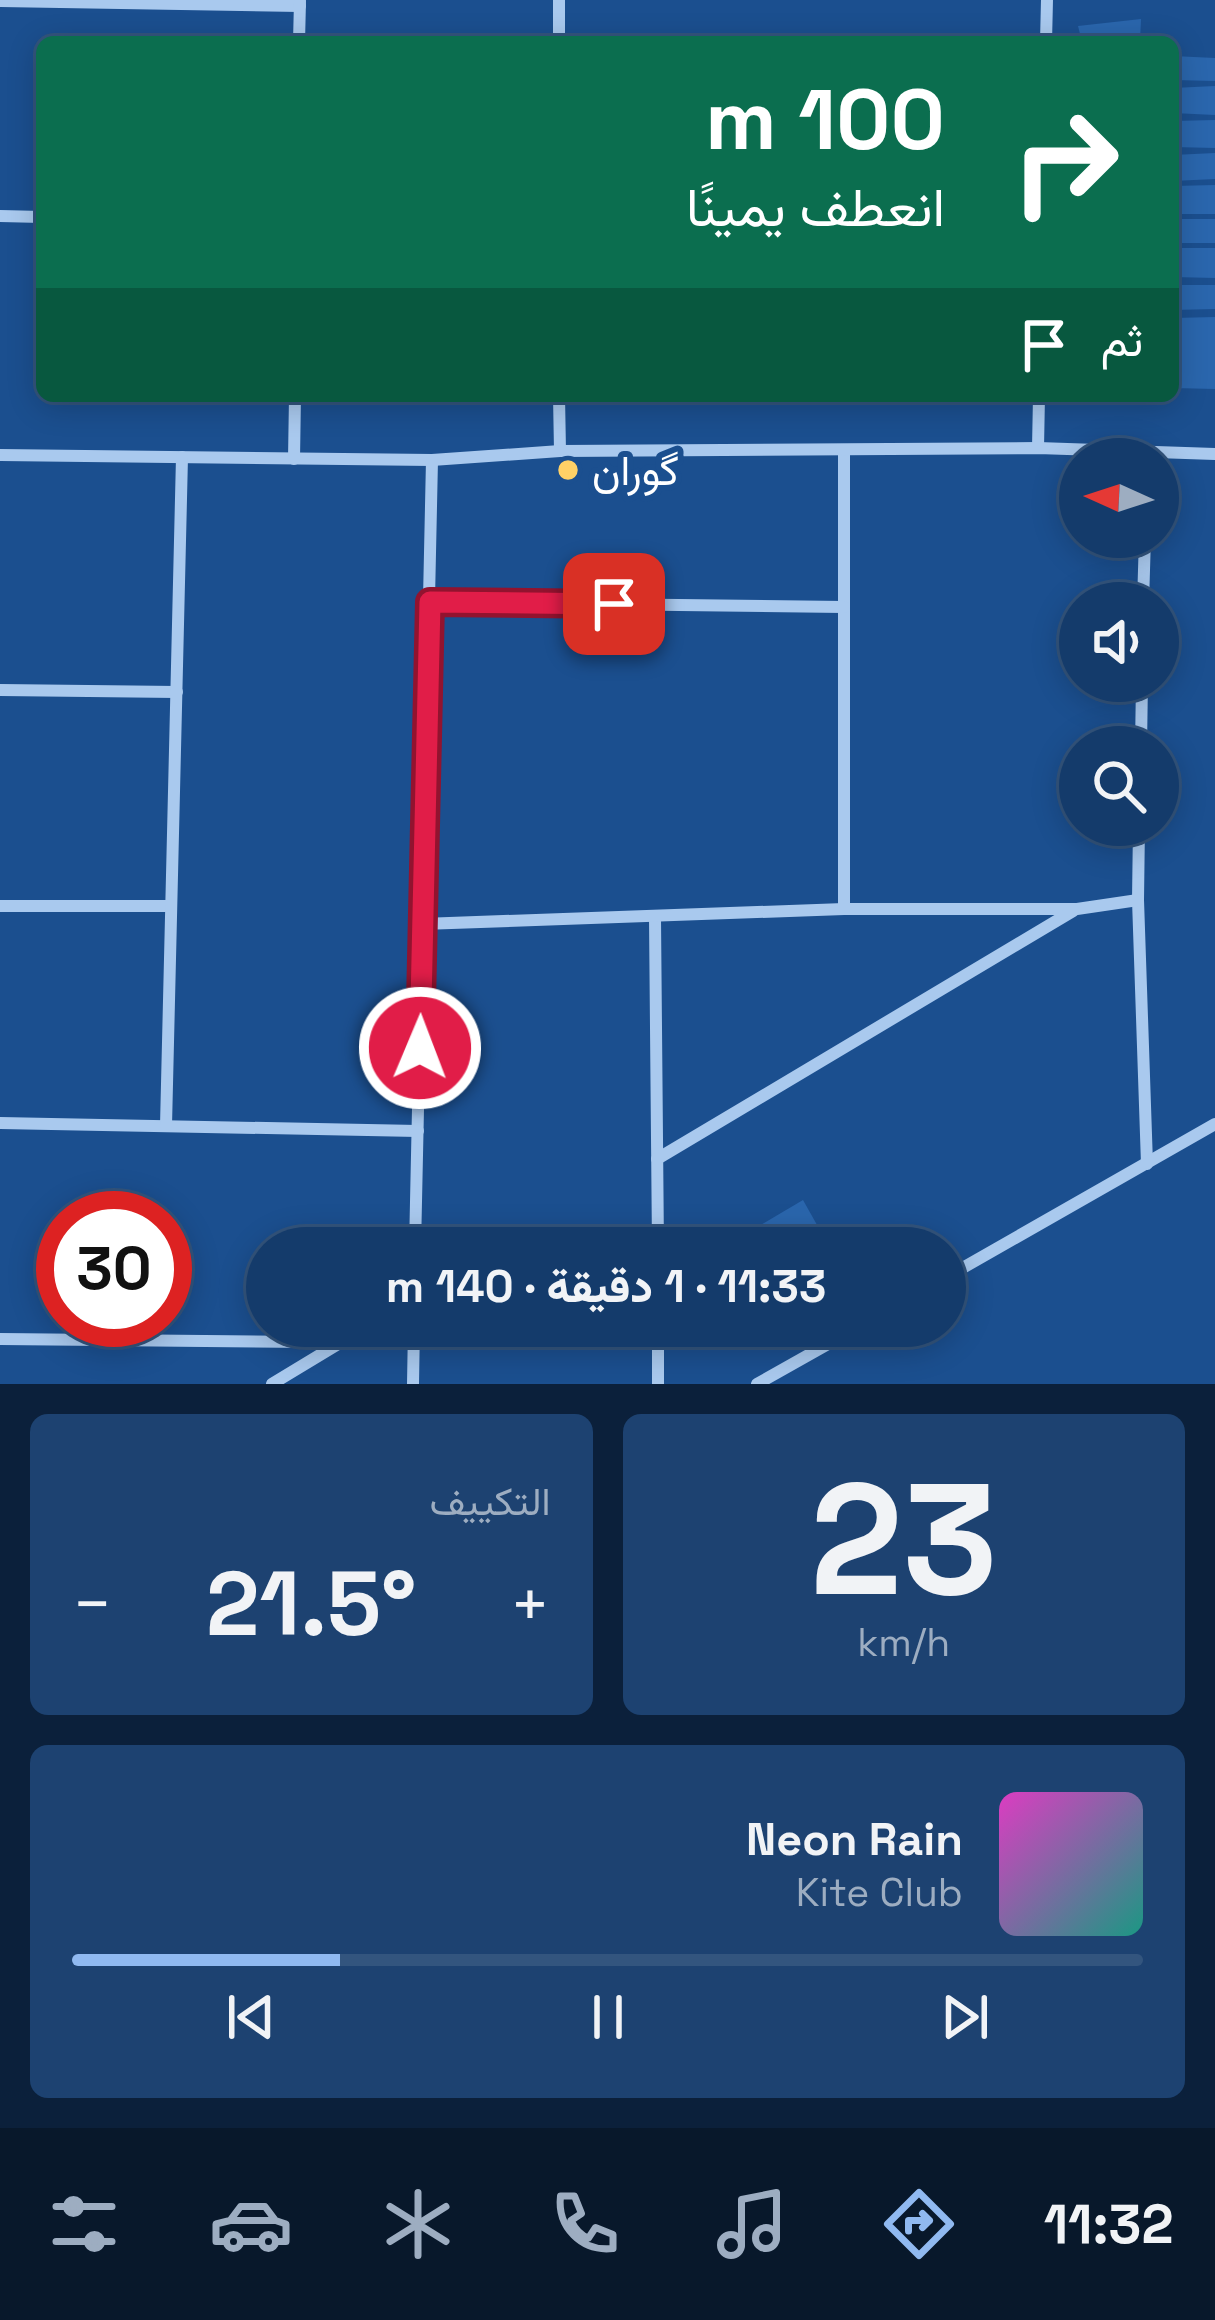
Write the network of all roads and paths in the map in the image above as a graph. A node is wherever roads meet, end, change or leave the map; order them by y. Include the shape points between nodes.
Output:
1 (559, 0) edge
2 (1047, 0) edge
3 (0, 1) edge
4 (300, 3) edge
5 (299, 36) edge
6 (559, 36) edge
7 (1046, 36) edge
8 (0, 216) edge
9 (36, 217) edge
10 (295, 402) edge
11 (560, 402) edge
12 (1039, 402) edge
13 (1038, 448) junction
14 (1059, 449) edge
15 (560, 451) junction
16 (844, 451) junction
17 (1215, 454) edge
18 (0, 455) edge
19 (1179, 455) edge
20 (182, 457) junction
21 (294, 459) junction
22 (432, 460) junction
23 (430, 602) junction
24 (844, 607) junction
25 (0, 690) edge
26 (177, 692) junction
27 (1139, 846) edge
28 (1138, 900) junction
29 (0, 906) edge
30 (171, 906) junction
31 (844, 908) junction
32 (1077, 909) junction
33 (655, 919) junction
34 (422, 924) junction
35 (0, 1123) edge
36 (1215, 1124) edge
37 (166, 1126) junction
38 (418, 1131) junction
39 (657, 1159) junction
40 (1147, 1164) junction
41 (416, 1227) edge
42 (658, 1227) edge
43 (966, 1266) edge
44 (0, 1340) edge
45 (246, 1340) edge
46 (333, 1347) edge
47 (413, 1347) edge
48 (658, 1347) edge
49 (823, 1347) edge
50 (272, 1384) edge
51 (412, 1384) edge
52 (658, 1384) edge
53 (757, 1384) edge

1 - 6 street
2 - 7 street
3 - 4 street
4 - 5 street
8 - 9 street
10 - 21 street
11 - 15 street
12 - 13 street
13 - 14 street
13 - 16 street
15 - 16 street
15 - 22 street
16 - 24 street
17 - 19 street
18 - 20 street
20 - 21 street
20 - 26 street
21 - 22 street
22 - 23 street
23 - 24 street
23 - 34 street
24 - 31 street
25 - 26 street
26 - 30 street
27 - 28 street
28 - 32 street
28 - 40 street
29 - 30 street
30 - 37 street
31 - 32 street
31 - 33 street
32 - 39 street
33 - 34 street
33 - 39 street
34 - 38 street
35 - 37 street
36 - 40 street
37 - 38 street
38 - 41 street
39 - 42 street
40 - 43 street
44 - 45 street
46 - 50 street
47 - 51 street
48 - 52 street
49 - 53 street

